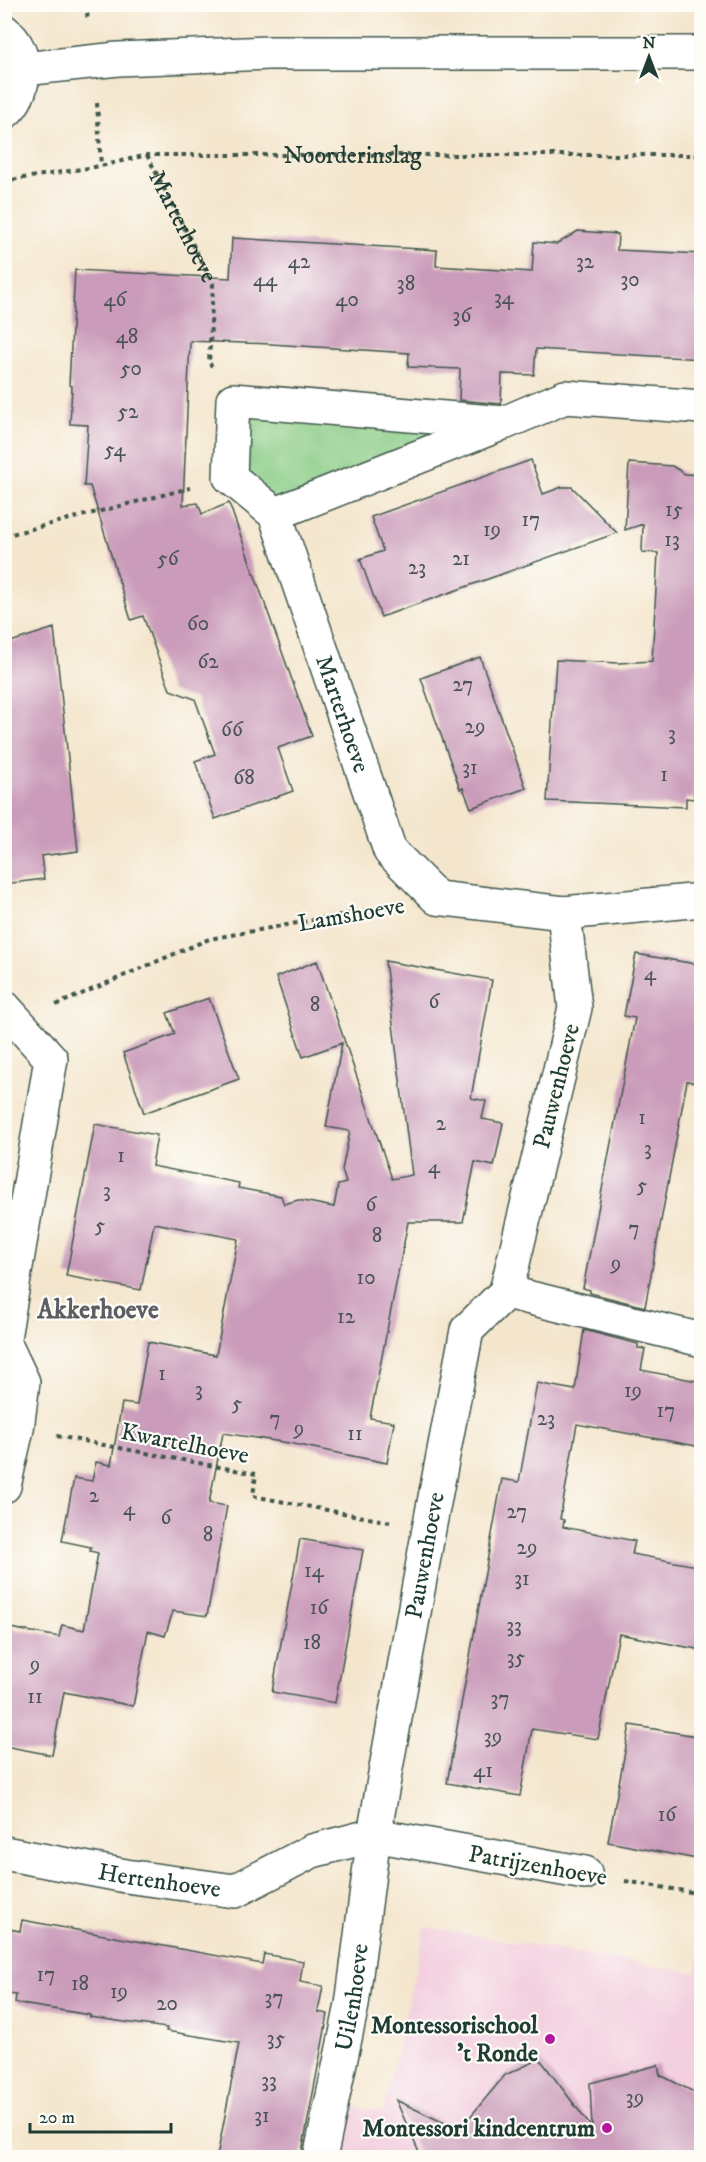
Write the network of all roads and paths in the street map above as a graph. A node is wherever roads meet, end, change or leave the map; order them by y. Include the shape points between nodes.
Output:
1 (4, 31) edge
2 (702, 54) edge
3 (23, 69) junction
4 (4, 113) edge
5 (702, 154) edge
6 (147, 155) junction
7 (4, 181) edge
8 (233, 400) junction
9 (702, 407) edge
10 (504, 423) junction
11 (230, 477) junction
12 (275, 514) junction
13 (4, 536) edge
14 (437, 898) junction
15 (702, 900) edge
16 (564, 913) junction
17 (11, 1015) edge
18 (506, 1292) junction
19 (4, 1340) edge
20 (702, 1340) edge
21 (17, 1429) junction
22 (4, 1486) edge
23 (429, 1529) junction
24 (374, 1835) junction
25 (4, 1853) edge
26 (585, 1873) joint
27 (702, 1894) edge
28 (320, 2157) edge

1 - 3 street via 19,49
2 - 3 street via 269,53 110,60
3 - 4 street via 21,89
5 - 6 path, Noorderinslag
6 - 7 path, Noorderinslag
6 - 8 path, Marterhoeve via 213,284 209,363
8 - 10 street
8 - 11 street
9 - 10 street via 565,397
10 - 12 street
11 - 12 street
11 - 13 path
12 - 14 street, Marterhoeve via 390,851
14 - 16 street, Lamshoeve
14 - 17 path, Lamshoeve via 209,939
15 - 16 street, Lamshoeve
16 - 18 street, Pauwenhoeve via 575,1008
17 - 19 street via 51,1059
18 - 20 street
18 - 23 street, Pauwenhoeve via 467,1330
19 - 21 street via 22,1382
21 - 22 street
21 - 23 path, Kwartelhoeve via 256,1474 253,1496
23 - 24 street, Pauwenhoeve
24 - 25 street, Hertenhoeve via 312,1851 235,1891
24 - 26 street, Patrijzenhoeve
24 - 28 street, Uilenhoeve via 352,2005
26 - 27 path, Patrijzenhoeve

